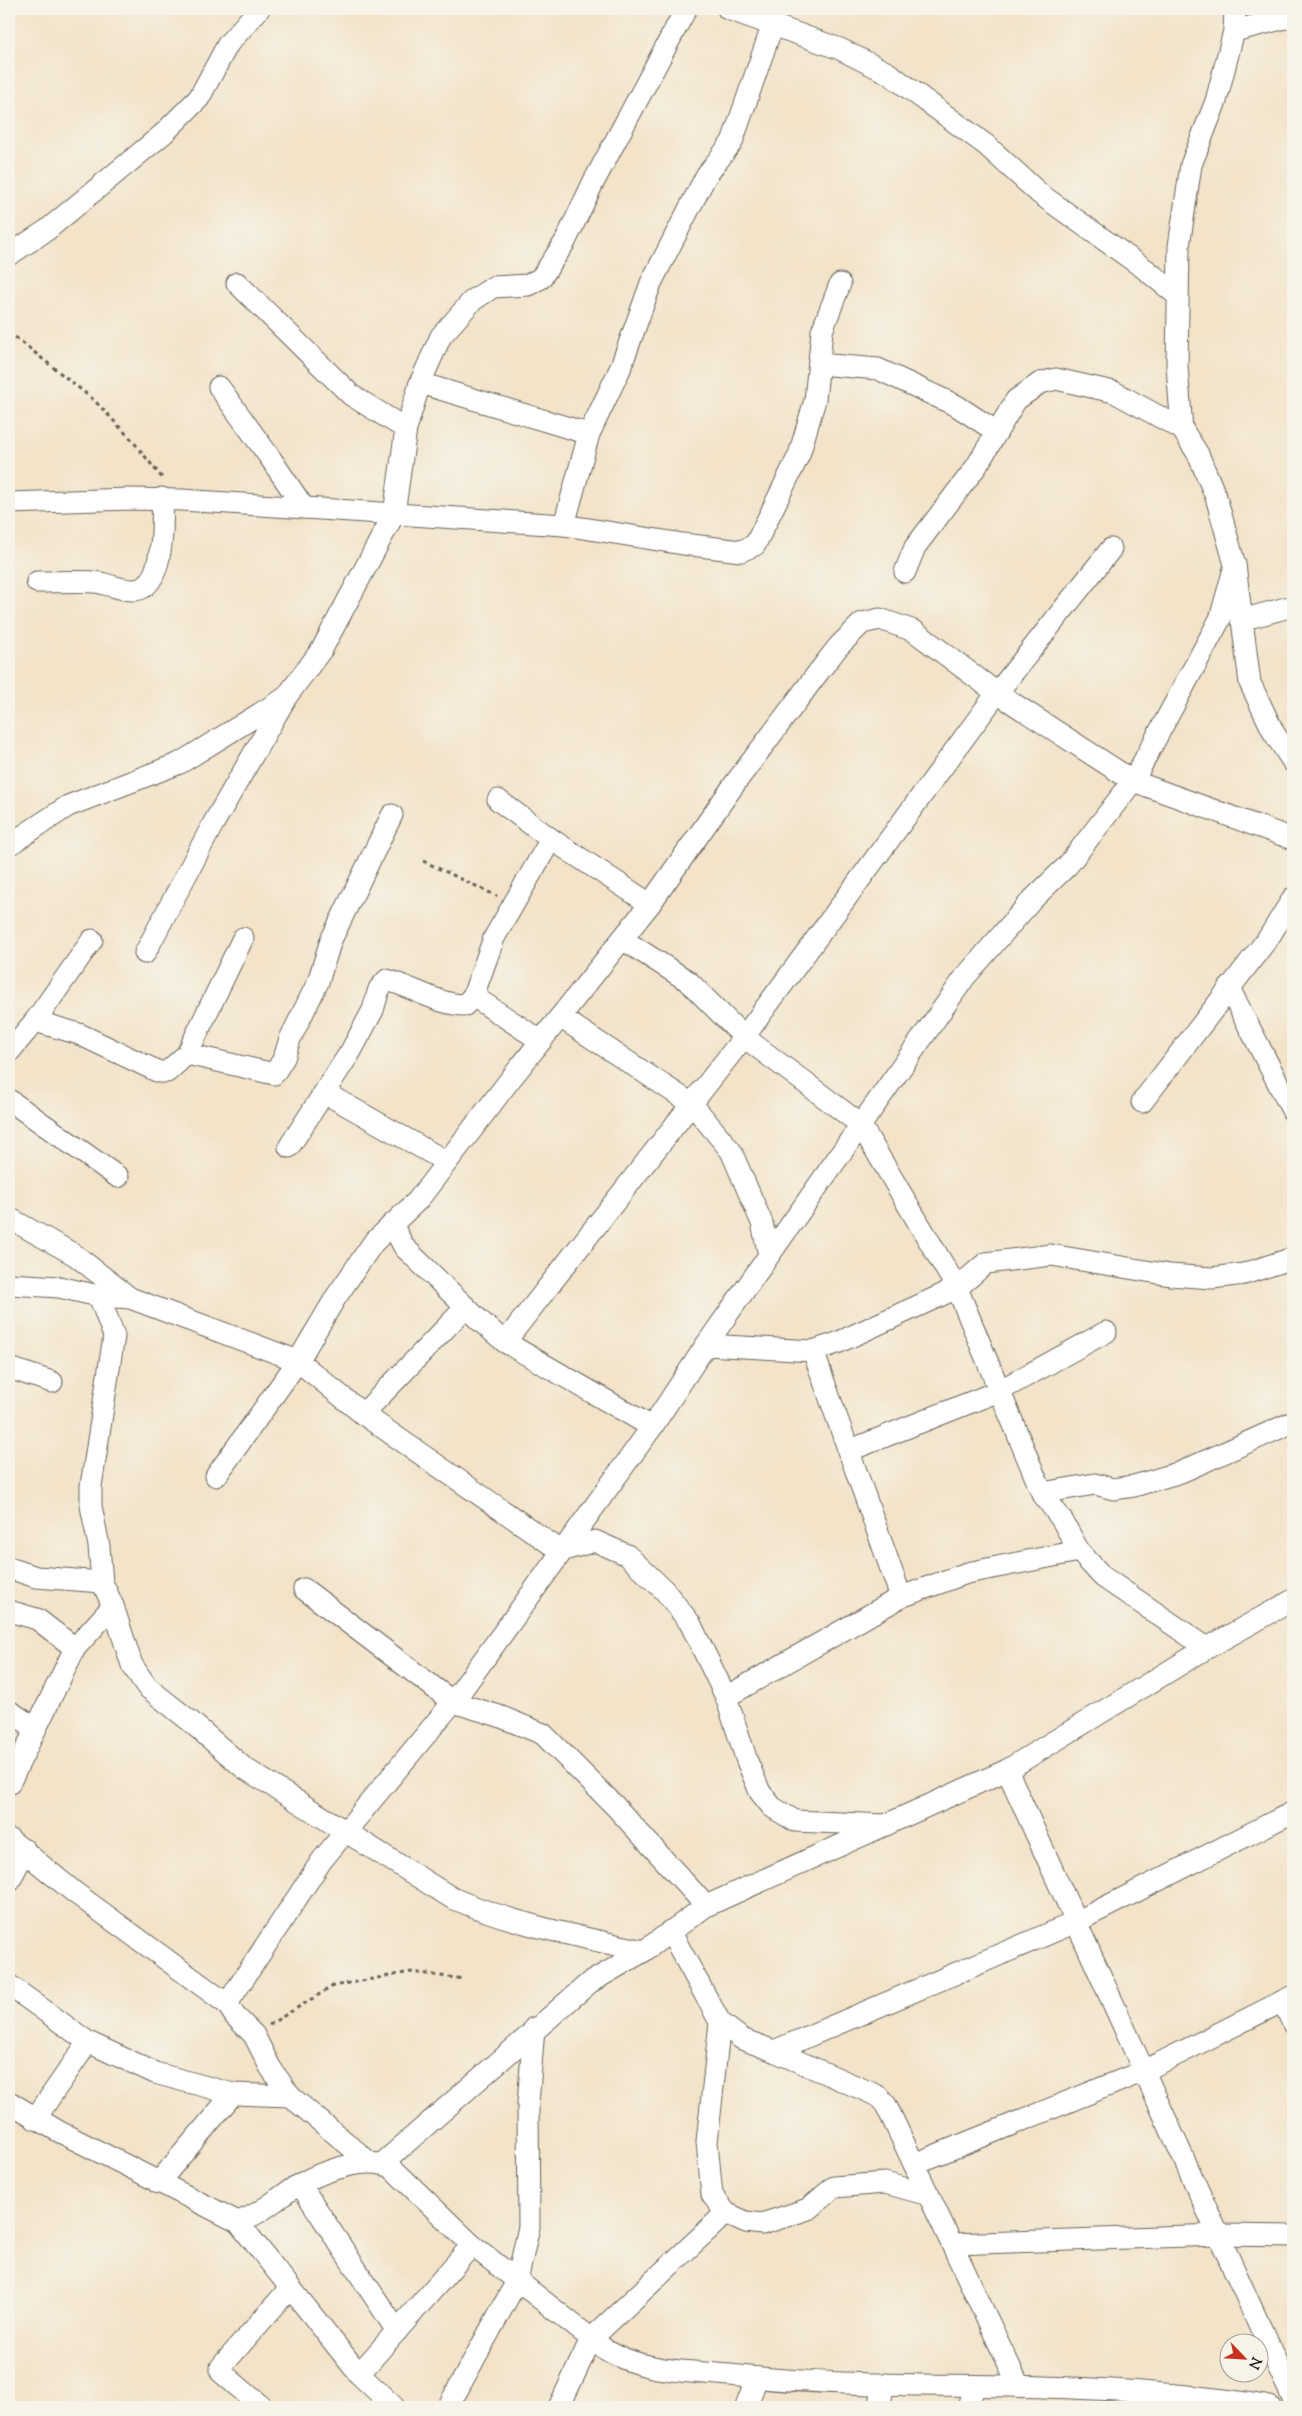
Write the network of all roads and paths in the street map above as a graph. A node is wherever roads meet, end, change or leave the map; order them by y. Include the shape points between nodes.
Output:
1 (259, 9) edge
2 (686, 9) edge
3 (728, 9) edge
4 (1235, 9) edge
5 (1293, 16) edge
6 (773, 24) junction
7 (1234, 31) junction
8 (9, 254) edge
9 (237, 283) dead end
10 (840, 284) dead end
11 (1177, 295) junction
12 (9, 332) edge
13 (819, 364) junction
14 (420, 383) junction
15 (220, 387) dead end
16 (406, 429) junction
17 (1182, 429) junction
18 (997, 432) junction
19 (589, 434) junction
20 (172, 499) junction
21 (9, 503) edge
22 (304, 508) junction
23 (394, 514) junction
24 (564, 525) junction
25 (1111, 549) dead end
26 (1235, 564) junction
27 (904, 572) dead end
28 (37, 582) dead end
29 (1293, 606) edge
30 (1240, 620) junction
31 (997, 692) junction
32 (288, 696) junction
33 (1293, 762) edge
34 (1133, 781) junction
35 (498, 800) dead end
36 (392, 815) dead end
37 (1293, 838) edge
38 (551, 839) junction
39 (9, 845) edge
40 (423, 861) dead end
41 (1293, 898) edge
42 (513, 904) junction
43 (650, 904) junction
44 (243, 938) dead end
45 (622, 939) junction
46 (92, 940) dead end
47 (145, 953) dead end
48 (1229, 988) junction
49 (473, 996) junction
50 (560, 1017) junction
51 (35, 1021) junction
52 (744, 1036) junction
53 (540, 1041) junction
54 (9, 1052) edge
55 (187, 1054) junction
56 (324, 1093) junction
57 (9, 1100) edge
58 (1142, 1102) dead end
59 (692, 1104) junction
60 (1293, 1112) edge
61 (860, 1124) junction
62 (289, 1147) dead end
63 (447, 1162) junction
64 (118, 1177) dead end
65 (9, 1218) edge
66 (392, 1224) junction
67 (769, 1255) junction
68 (1293, 1258) edge
69 (9, 1284) edge
70 (957, 1288) junction
71 (99, 1296) junction
72 (130, 1298) junction
73 (466, 1307) junction
74 (1106, 1332) dead end
75 (506, 1342) junction
76 (706, 1345) junction
77 (813, 1351) junction
78 (298, 1361) junction
79 (9, 1368) edge
80 (52, 1382) dead end
81 (999, 1391) junction
82 (363, 1414) junction
83 (1293, 1422) edge
84 (652, 1427) junction
85 (848, 1451) junction
86 (216, 1476) dead end
87 (1042, 1492) junction
88 (561, 1551) junction
89 (1079, 1551) junction
90 (9, 1568) edge
91 (102, 1582) junction
92 (304, 1589) dead end
93 (901, 1597) junction
94 (1293, 1600) edge
95 (113, 1606) junction
96 (9, 1611) edge
97 (75, 1648) junction
98 (1207, 1648) junction
99 (726, 1697) junction
100 (453, 1702) junction
101 (9, 1710) edge
102 (35, 1728) junction
103 (1007, 1770) junction
104 (9, 1784) edge
105 (1293, 1812) edge
106 (886, 1825) junction
107 (346, 1831) junction
108 (17, 1844) edge
109 (9, 1882) edge
110 (706, 1906) junction
111 (1076, 1922) junction
112 (670, 1931) junction
113 (644, 1951) junction
114 (464, 1979) dead end
115 (9, 1985) edge
116 (1288, 1999) edge
117 (227, 2004) junction
118 (720, 2022) junction
119 (1293, 2024) edge
120 (534, 2028) junction
121 (254, 2035) junction
122 (88, 2042) junction
123 (774, 2051) junction
124 (1144, 2071) junction
125 (233, 2094) junction
126 (290, 2096) junction
127 (9, 2102) edge
128 (36, 2119) junction
129 (376, 2162) junction
130 (914, 2164) junction
131 (158, 2183) junction
132 (300, 2184) junction
133 (929, 2195) junction
134 (726, 2212) junction
135 (238, 2222) junction
136 (1218, 2235) junction
137 (1293, 2236) edge
138 (952, 2244) junction
139 (472, 2245) junction
140 (517, 2281) junction
141 (290, 2288) junction
142 (397, 2331) junction
143 (591, 2339) junction
144 (359, 2374) junction
145 (757, 2378) junction
146 (884, 2385) junction
147 (974, 2386) junction
148 (1019, 2386) junction
149 (1108, 2398) edge
150 (1293, 2399) edge
151 (262, 2407) edge
152 (394, 2407) edge
153 (448, 2407) edge
154 (560, 2407) edge
155 (746, 2407) edge
156 (878, 2407) edge
157 (968, 2407) edge
158 (1270, 2407) edge

1 - 8 street via 228,44 199,98 163,134 47,230
2 - 14 street via 565,242 541,278 528,285 493,288 472,301 441,336
3 - 6 street
4 - 7 street
5 - 7 street
6 - 11 street via 840,49 888,73 986,146 1040,194
6 - 19 street via 732,142 706,176 651,283 620,369
7 - 11 street via 1216,102 1191,165 1179,246
9 - 16 street via 351,394
10 - 13 street via 822,331
11 - 17 street via 1177,366
12 - 20 path via 94,400 132,440
13 - 18 street via 878,369 956,406
13 - 24 street via 816,400 800,454 755,545 741,551
14 - 16 street
14 - 19 street
15 - 22 street
16 - 23 street
17 - 18 street via 1114,392 1056,379 1040,383 1016,400
17 - 26 street via 1198,454 1216,497
18 - 27 street via 976,467 915,547
19 - 24 street
20 - 21 street
20 - 22 street
20 - 28 street via 153,580 145,586 136,590 96,582
22 - 23 street
23 - 24 street
23 - 32 street via 322,649
25 - 31 street
26 - 30 street
26 - 34 street via 1220,619
29 - 30 street
30 - 33 street via 1250,683 1274,733
31 - 34 street
31 - 43 street via 914,631 880,619 862,623 822,667
31 - 52 street
32 - 39 street via 180,763 68,806
32 - 47 street via 213,824
34 - 37 street
34 - 61 street via 1068,865 1032,900 965,977
35 - 38 street
36 - 55 street via 331,940 318,982 274,1074
38 - 42 street
38 - 43 street
40 - 42 path
41 - 48 street via 1270,937
42 - 49 street via 494,938
43 - 45 street
44 - 55 street
45 - 50 street
45 - 52 street via 688,981
46 - 51 street
48 - 58 street
48 - 60 street
49 - 53 street
49 - 56 street via 465,1005 452,1005 387,980 379,989 373,1010 351,1052
50 - 53 street
50 - 59 street
51 - 54 street
51 - 55 street via 79,1034 159,1072 167,1072
52 - 59 street
52 - 61 street
53 - 63 street
56 - 62 street
56 - 63 street
57 - 64 street
59 - 67 street via 730,1151 762,1223
59 - 75 street
61 - 67 street
61 - 70 street
63 - 66 street via 418,1200
65 - 72 street via 75,1255
66 - 73 street via 404,1247
66 - 78 street via 357,1266
67 - 76 street
68 - 70 street via 1244,1274 1212,1278 1170,1275 1051,1255 986,1263
69 - 71 street via 59,1287
70 - 77 street
70 - 81 street
71 - 72 street
71 - 91 street via 114,1336 90,1486
72 - 78 street
73 - 75 street
73 - 82 street
74 - 81 street
75 - 84 street
76 - 77 street
76 - 84 street
77 - 85 street
78 - 82 street
78 - 86 street
79 - 80 street
81 - 85 street
81 - 87 street
82 - 88 street
83 - 87 street via 1181,1472 1134,1486 1113,1489 1095,1484
84 - 88 street
85 - 93 street
87 - 89 street
88 - 99 street via 595,1542 627,1555 664,1590 690,1623
88 - 100 street
89 - 93 street via 968,1573
89 - 98 street via 1103,1577
90 - 91 street via 36,1577
91 - 95 street
92 - 100 street
93 - 99 street
94 - 98 street
95 - 97 street
95 - 107 street via 132,1665 147,1687 244,1768
96 - 97 street via 37,1619
97 - 102 street
98 - 103 street
99 - 106 street via 747,1761 760,1792 772,1807 795,1821
100 - 107 street
100 - 110 street via 544,1734
101 - 102 street
102 - 104 street
103 - 106 street
103 - 111 street
105 - 111 street
106 - 110 street
107 - 113 street via 452,1898 477,1909 568,1935
107 - 117 street via 322,1860
108 - 109 street
108 - 117 street via 74,1892
110 - 112 street
111 - 123 street
111 - 124 street
112 - 113 street
112 - 118 street
113 - 120 street via 589,1983
114 - 121 path via 412,1972 332,1986
115 - 122 street
116 - 119 street
116 - 124 street
117 - 121 street
118 - 123 street via 742,2039
118 - 134 street via 707,2142 712,2195
120 - 129 street
120 - 140 street via 528,2104 529,2227
121 - 126 street
122 - 125 street via 155,2073
122 - 128 street
123 - 130 street via 879,2097 886,2105
124 - 130 street
124 - 136 street
125 - 126 street
125 - 131 street
126 - 129 street
127 - 128 street
128 - 131 street
129 - 132 street via 328,2172
129 - 139 street via 397,2172
130 - 133 street
131 - 135 street
132 - 135 street via 251,2218
132 - 142 street
133 - 134 street via 884,2183 834,2188 808,2209 762,2224 746,2222
133 - 138 street
134 - 143 street
135 - 141 street
136 - 137 street
136 - 138 street
136 - 150 street
138 - 148 street
139 - 140 street
139 - 142 street
140 - 143 street
140 - 153 street
141 - 144 street
141 - 151 street via 221,2367 222,2372
142 - 144 street
143 - 145 street via 616,2357 645,2366
143 - 154 street
144 - 152 street
145 - 146 street
145 - 155 street
146 - 147 street
146 - 156 street
147 - 148 street
147 - 157 street
148 - 149 street
149 - 158 street via 1242,2401

